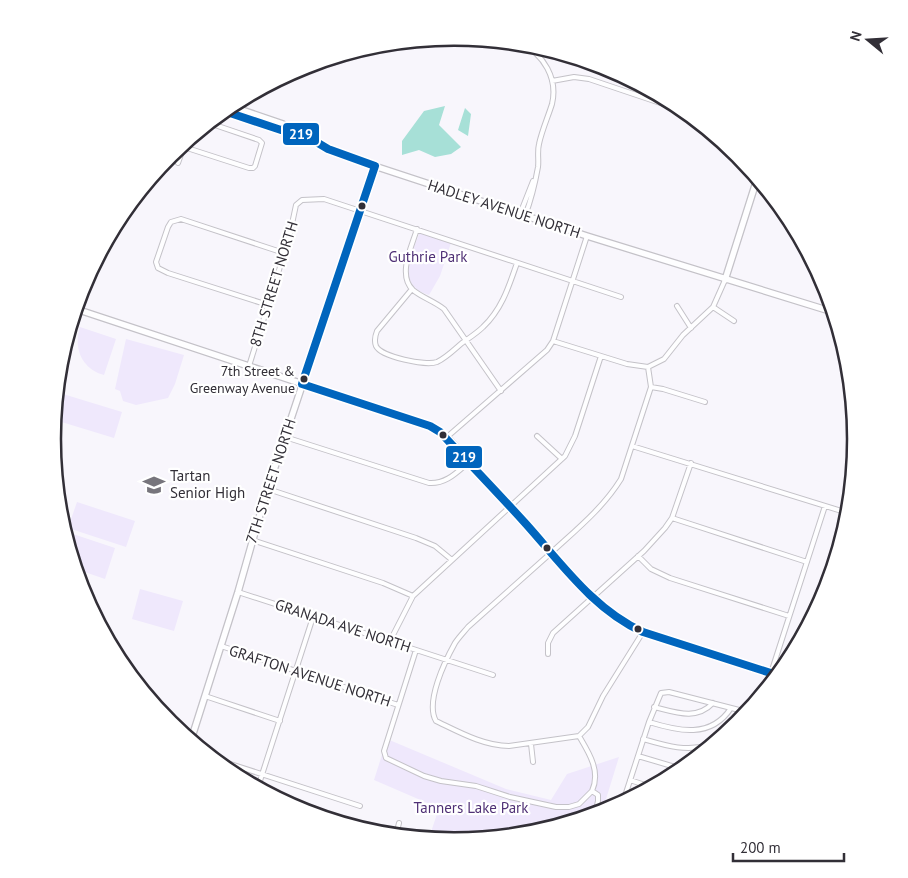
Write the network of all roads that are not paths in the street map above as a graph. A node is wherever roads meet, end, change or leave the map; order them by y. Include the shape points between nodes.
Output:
1 (539, 56) edge
2 (552, 81) junction
3 (652, 100) edge
4 (240, 109) edge
5 (233, 114) edge
6 (217, 126) edge
7 (287, 128) junction
8 (191, 147) edge
9 (180, 158) edge
10 (178, 163) dead end
11 (375, 166) junction
12 (755, 187) edge
13 (359, 210) junction
14 (523, 215) junction
15 (417, 229) junction
16 (587, 236) junction
17 (284, 253) junction
18 (517, 263) junction
19 (573, 280) junction
20 (725, 280) junction
21 (412, 289) junction
22 (621, 297) dead end
23 (268, 305) junction
24 (677, 306) dead end
25 (713, 307) junction
26 (825, 310) edge
27 (83, 311) edge
28 (734, 321) dead end
29 (691, 328) junction
30 (466, 340) junction
31 (553, 340) junction
32 (601, 356) junction
33 (249, 366) junction
34 (648, 367) junction
35 (302, 384) junction
36 (651, 387) junction
37 (501, 391) junction
38 (705, 402) dead end
39 (537, 436) dead end
40 (285, 437) junction
41 (447, 437) junction
42 (632, 446) junction
43 (562, 459) junction
44 (469, 462) junction
45 (691, 463) junction
46 (268, 489) junction
47 (511, 506) junction
48 (825, 506) junction
49 (840, 511) edge
50 (672, 518) junction
51 (252, 540) junction
52 (551, 552) junction
53 (638, 556) junction
54 (452, 560) junction
55 (807, 562) junction
56 (238, 592) junction
57 (413, 596) junction
58 (592, 597) junction
59 (789, 616) junction
60 (313, 617) junction
61 (643, 632) junction
62 (390, 641) junction
63 (221, 646) junction
64 (416, 650) junction
65 (548, 654) dead end
66 (448, 660) junction
67 (777, 663) edge
68 (296, 671) junction
69 (770, 673) edge
70 (493, 675) dead end
71 (205, 696) junction
72 (713, 703) junction
73 (398, 705) junction
74 (654, 707) junction
75 (731, 708) junction
76 (738, 710) edge
77 (280, 721) junction
78 (649, 722) junction
79 (193, 733) edge
80 (579, 736) junction
81 (644, 739) junction
82 (531, 744) junction
83 (698, 747) edge
84 (638, 756) junction
85 (533, 762) dead end
86 (235, 765) edge
87 (672, 766) edge
88 (262, 774) junction
89 (260, 780) edge
90 (630, 780) junction
91 (641, 784) edge
92 (592, 791) junction
93 (626, 792) edge
94 (597, 805) edge
95 (360, 806) dead end
96 (399, 824) dead end
97 (398, 827) edge

1 - 2 street
2 - 3 street via 574,77 589,79
2 - 14 street via 553,97 539,142 536,175 527,194
4 - 7 street, HADLEY AVENUE NORTH
5 - 7 street, HADLEY AVENUE NORTH via 281,130
6 - 8 street via 262,143 255,166 252,168
7 - 11 street, HADLEY AVENUE NORTH via 328,149
9 - 10 street
11 - 13 street, 7TH STREET NORTH
11 - 14 street, HADLEY AVENUE NORTH
12 - 20 street
13 - 15 street
13 - 17 street, 8TH STREET NORTH via 324,199 299,202
13 - 35 street, 7TH STREET NORTH
14 - 16 street, HADLEY AVENUE NORTH
15 - 18 street
15 - 21 street via 406,269
16 - 19 street
16 - 20 street, HADLEY AVENUE NORTH
17 - 23 street, 8TH STREET NORTH
17 - 23 street via 181,219 171,222 160,247 156,262 158,268
18 - 19 street
18 - 30 street via 501,304 486,324
19 - 22 street
19 - 31 street
20 - 25 street
20 - 26 street, HADLEY AVENUE NORTH
21 - 30 street via 444,309
21 - 30 street via 377,331 374,338 379,350 423,363 437,362
23 - 33 street, 8TH STREET NORTH
24 - 29 street
25 - 28 street
25 - 29 street
27 - 33 street
29 - 34 street via 664,358
30 - 37 street
31 - 32 street
31 - 37 street via 542,356
32 - 34 street
32 - 43 street via 575,436
33 - 35 street
34 - 36 street
35 - 40 street, 7TH STREET NORTH
35 - 41 street via 430,426
36 - 38 street
36 - 42 street
37 - 41 street
39 - 43 street
40 - 44 street via 429,483 437,484 449,479
40 - 46 street, 7TH STREET NORTH
41 - 44 street
42 - 45 street
42 - 52 street via 613,493
43 - 47 street
44 - 47 street
45 - 48 street
45 - 50 street
46 - 51 street, 7TH STREET NORTH
46 - 54 street via 416,538 435,546
47 - 52 street
47 - 54 street
48 - 49 street
48 - 55 street
50 - 53 street
50 - 55 street
51 - 56 street, 7TH STREET NORTH
51 - 57 street
52 - 58 street
52 - 66 street via 468,627
53 - 58 street
53 - 59 street via 651,569 670,578
54 - 57 street
55 - 59 street
56 - 60 street, GRANADA AVE NORTH
56 - 63 street, 7TH STREET NORTH
57 - 62 street
58 - 61 street via 614,616
58 - 65 street via 553,633 548,643
59 - 67 street
60 - 62 street, GRANADA AVE NORTH
60 - 68 street
61 - 69 street
61 - 80 street via 602,696 588,727
62 - 64 street, GRANADA AVE NORTH
63 - 68 street, GRAFTON AVENUE NORTH
63 - 71 street, 7TH STREET NORTH
64 - 66 street, GRANADA AVE NORTH
64 - 73 street
66 - 70 street, GRANADA AVE NORTH
66 - 82 street via 432,706 436,721 499,746
68 - 73 street, GRAFTON AVENUE NORTH
68 - 77 street
71 - 77 street
71 - 79 street, 7TH STREET NORTH
72 - 74 street via 698,713 683,714
72 - 74 street via 662,692
72 - 75 street
73 - 92 street via 384,749 386,758 424,776 556,807 579,804
74 - 78 street
75 - 76 street
75 - 78 street via 719,721 701,730 680,731
77 - 88 street
78 - 81 street
80 - 82 street
80 - 92 street via 594,763 596,777
81 - 83 street via 671,748
81 - 84 street
82 - 85 street
84 - 87 street
84 - 90 street
86 - 88 street
88 - 89 street
88 - 95 street
90 - 91 street
90 - 93 street
92 - 94 street via 598,797
96 - 97 street

